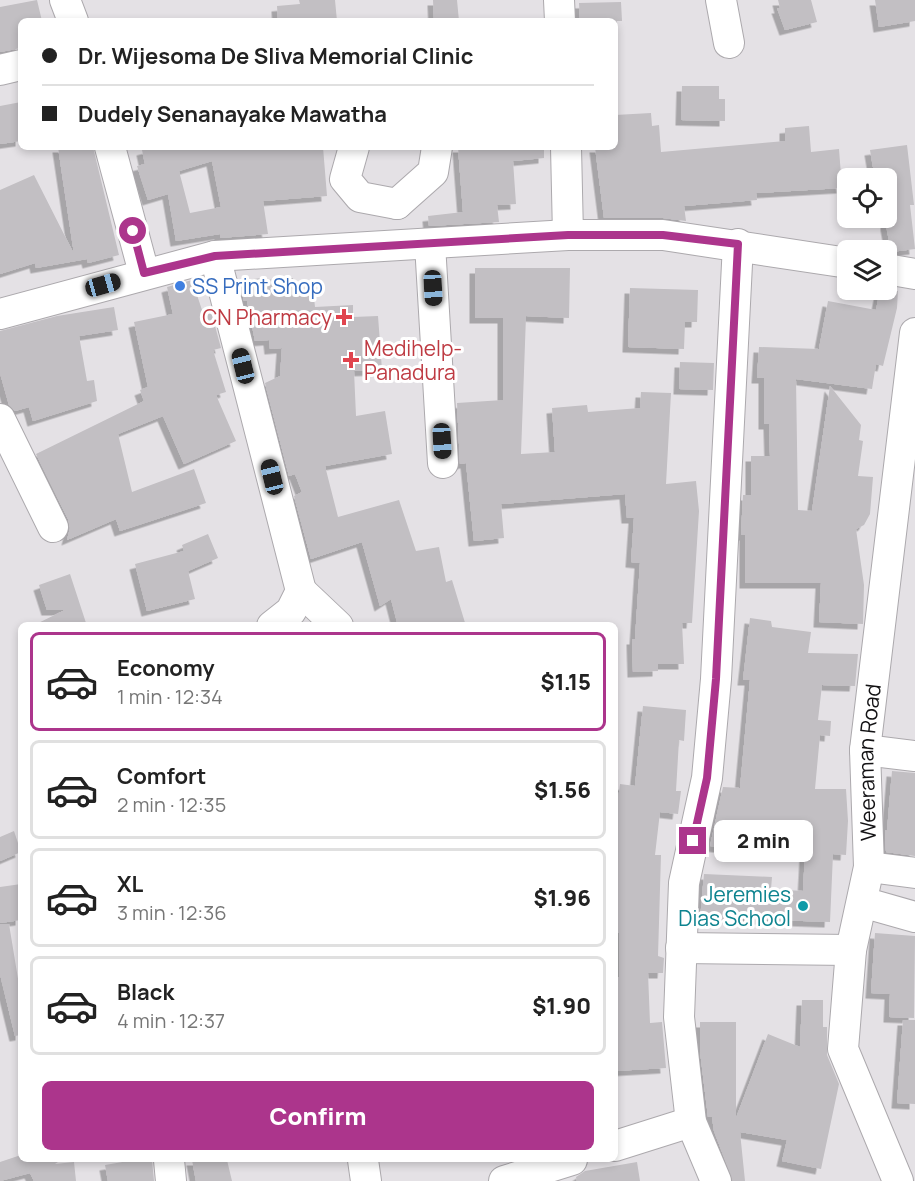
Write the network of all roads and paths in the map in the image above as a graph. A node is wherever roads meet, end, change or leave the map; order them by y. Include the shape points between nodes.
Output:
1 (65, 0) edge
2 (559, 0) edge
3 (721, 0) edge
4 (72, 18) edge
5 (561, 18) edge
6 (729, 43) dead end
7 (18, 66) edge
8 (0, 70) edge
9 (111, 150) edge
10 (353, 150) edge
11 (437, 150) edge
12 (566, 150) edge
13 (397, 204) junction
14 (568, 235) junction
15 (738, 244) junction
16 (416, 245) junction
17 (215, 256) junction
18 (837, 260) edge
19 (897, 271) edge
20 (144, 273) junction
21 (915, 274) edge
22 (0, 314) edge
23 (915, 333) edge
24 (0, 419) edge
25 (443, 463) dead end
26 (53, 527) dead end
27 (301, 591) junction
28 (277, 622) edge
29 (334, 622) edge
30 (865, 750) junction
31 (915, 756) edge
32 (869, 867) junction
33 (915, 873) edge
34 (862, 902) junction
35 (915, 917) edge
36 (681, 948) junction
37 (851, 950) junction
38 (691, 1122) junction
39 (618, 1145) edge
40 (169, 1162) edge
41 (363, 1162) edge
42 (566, 1162) edge
43 (171, 1181) edge
44 (366, 1181) edge
45 (504, 1181) edge
46 (716, 1181) edge
47 (898, 1181) edge

1 - 4 street
2 - 5 street
3 - 6 street
7 - 8 street
9 - 20 street
10 - 13 street via 345,179 360,197
11 - 13 street via 433,172
12 - 14 street
13 - 16 street
14 - 15 street via 663,235
14 - 16 street
15 - 18 street
15 - 36 street via 716,679 707,778 684,883
16 - 17 street
16 - 25 street
17 - 20 street
17 - 27 street
19 - 21 street
20 - 22 street
23 - 30 street, Weeraman Road
24 - 26 street
27 - 28 street via 291,611
27 - 29 street
30 - 31 street
30 - 32 street, Weeraman Road
32 - 33 street
32 - 34 street, Weeraman Road
34 - 35 street
34 - 37 street, Weeraman Road
36 - 37 street
36 - 38 street via 679,1017
37 - 47 street, Weeraman Road via 843,1049
38 - 39 street
38 - 46 street
40 - 43 street
41 - 44 street
42 - 45 street

